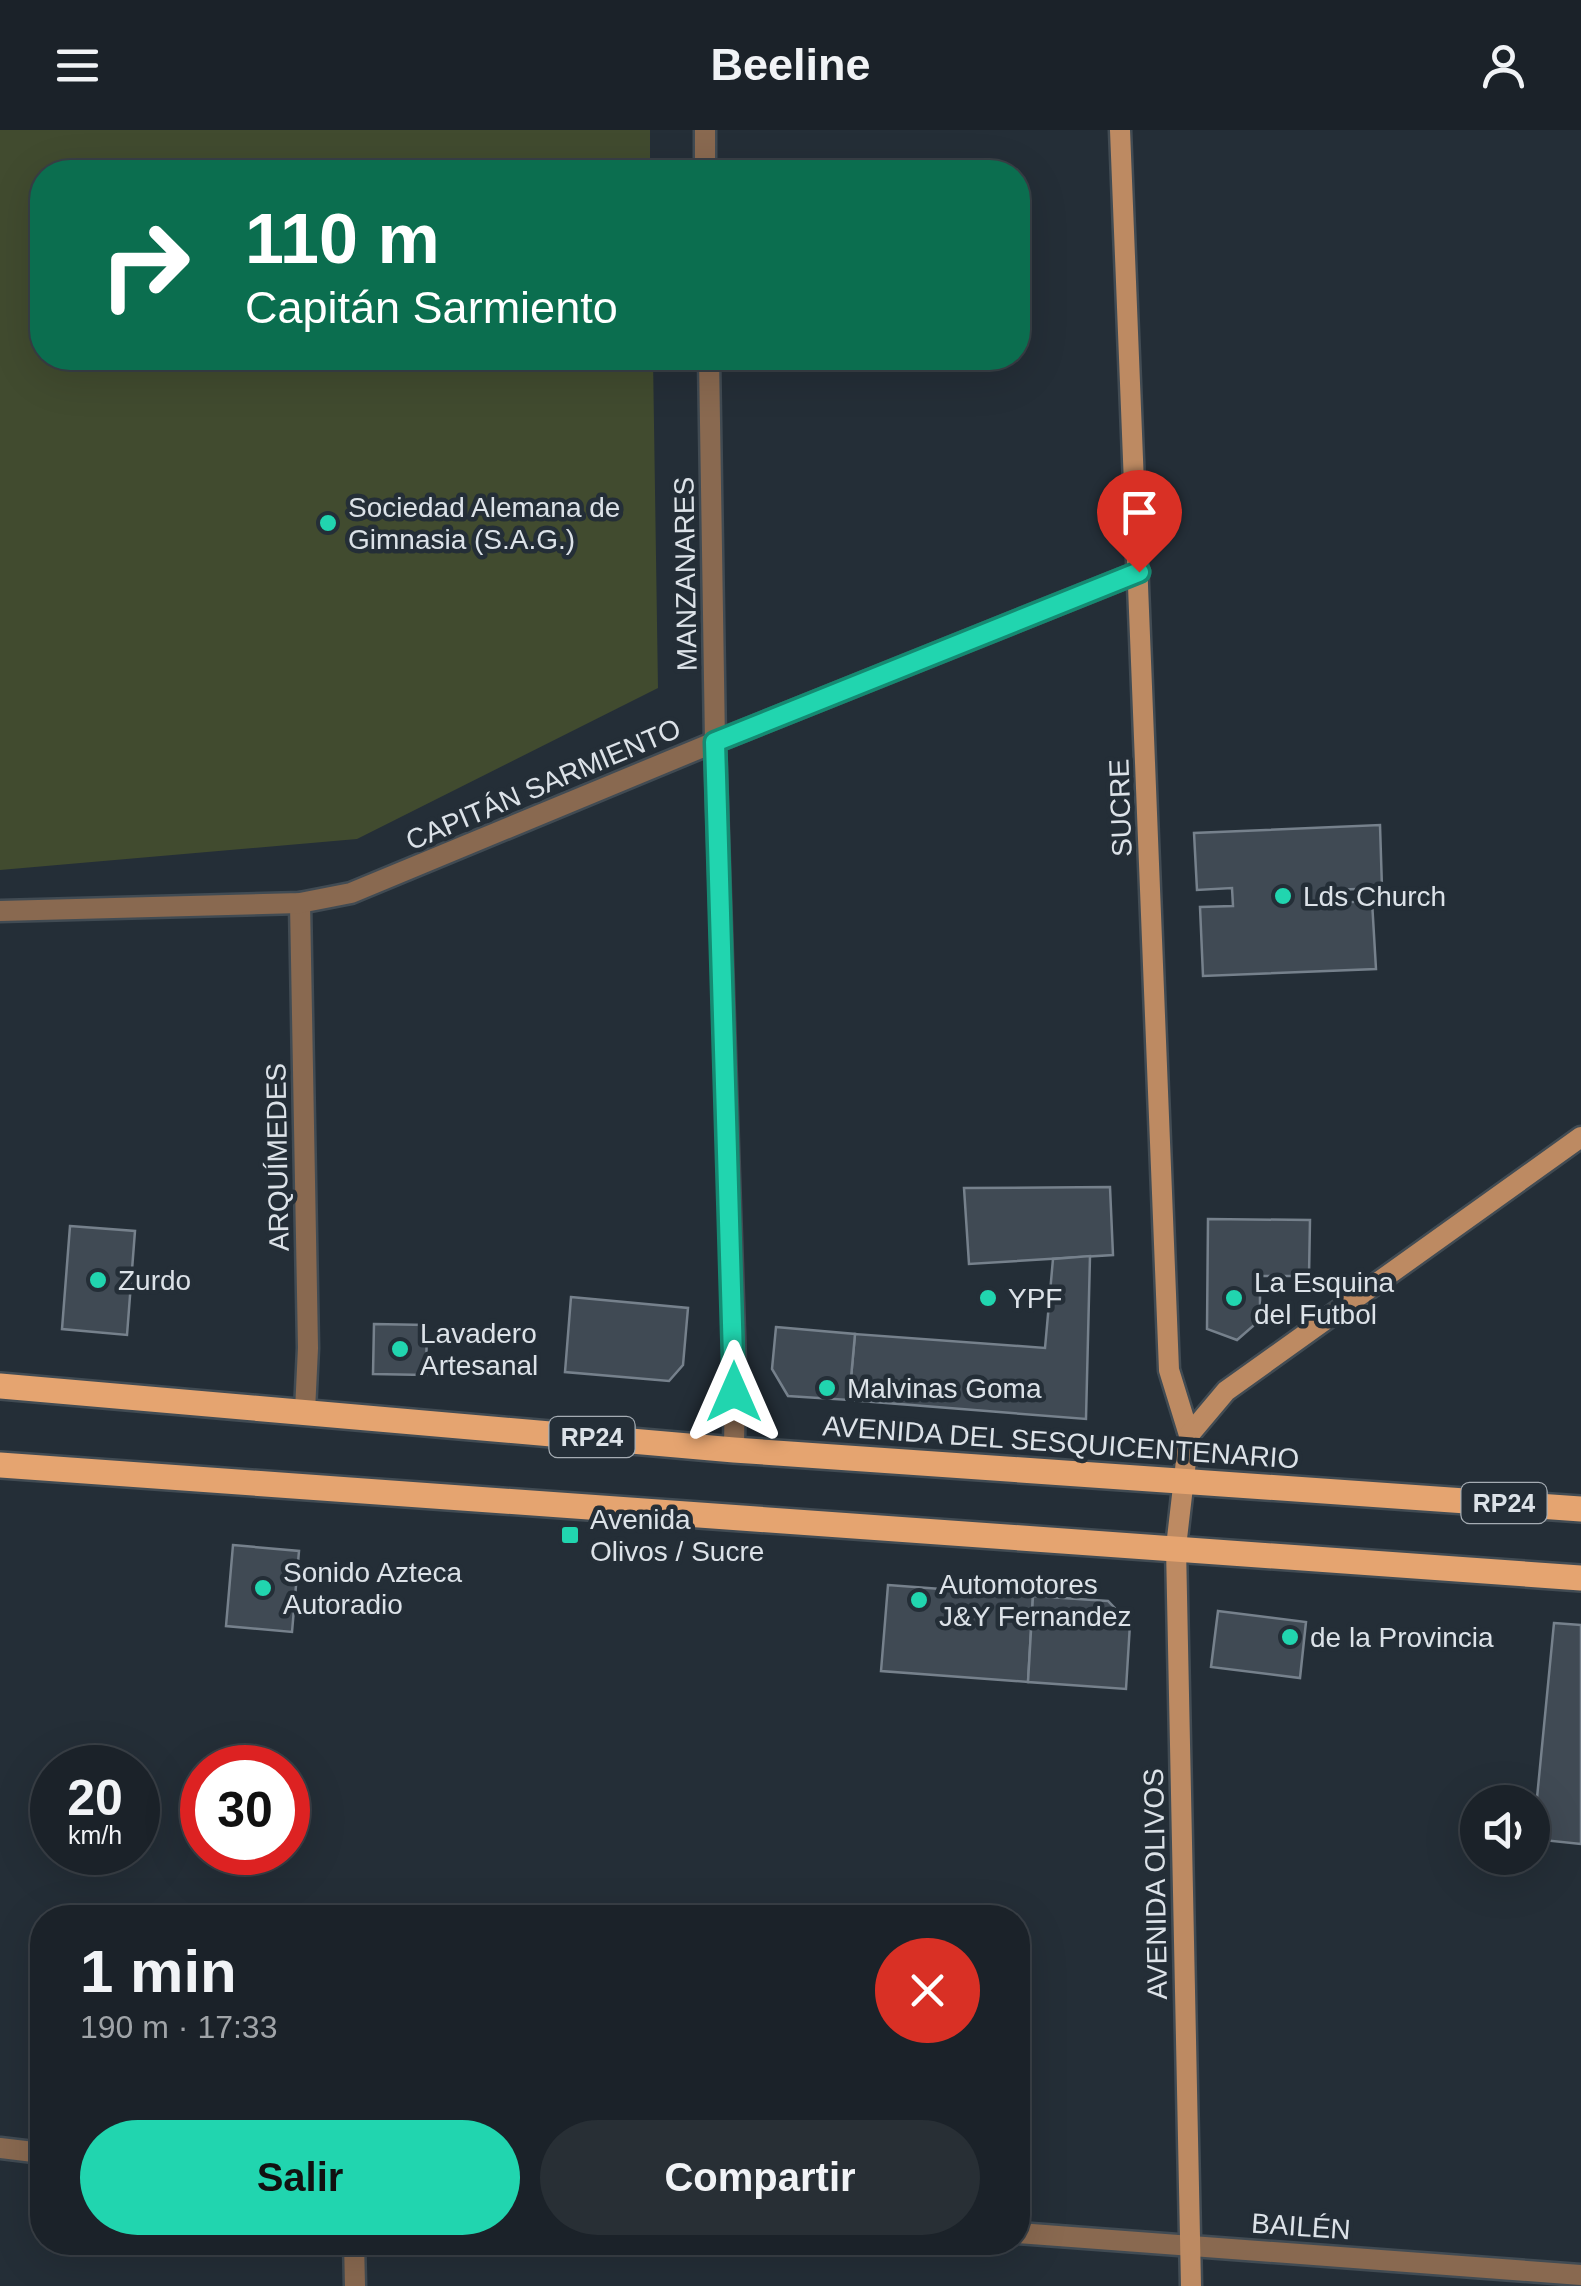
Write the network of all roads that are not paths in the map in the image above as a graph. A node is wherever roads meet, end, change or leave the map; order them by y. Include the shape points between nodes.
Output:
1 (704, 130) edge
2 (1120, 130) edge
3 (705, 160) edge
4 (708, 370) edge
5 (1139, 572) junction
6 (715, 742) junction
7 (300, 903) junction
8 (0, 911) edge
9 (1581, 1137) edge
10 (0, 1386) edge
11 (304, 1411) junction
12 (1188, 1435) junction
13 (734, 1450) junction
14 (0, 1465) edge
15 (1185, 1481) junction
16 (1581, 1509) edge
17 (1176, 1547) junction
18 (1581, 1578) edge
19 (0, 2148) edge
20 (30, 2152) edge
21 (1030, 2235) edge
22 (1190, 2245) junction
23 (354, 2255) edge
24 (1581, 2274) edge
25 (355, 2286) edge
26 (1191, 2286) edge

1 - 3 street
2 - 5 street, SUCRE
4 - 6 street, MANZANARES
5 - 6 street, CAPITÁN SARMIENTO
5 - 12 street, SUCRE via 1169,1370
6 - 7 street, CAPITÁN SARMIENTO via 351,893
6 - 13 street, MANZANARES
7 - 8 street, CAPITÁN SARMIENTO
7 - 11 street, ARQUÍMEDES
9 - 12 street via 1226,1391
10 - 11 main road, AVENIDA DEL SESQUICENTENARIO / RP24
11 - 13 main road, AVENIDA DEL SESQUICENTENARIO / RP24
12 - 15 street, SUCRE
13 - 15 main road, AVENIDA DEL SESQUICENTENARIO / RP24
14 - 17 main road
15 - 16 main road, AVENIDA DEL SESQUICENTENARIO / RP24
15 - 17 street, AVENIDA OLIVOS
17 - 18 main road
17 - 22 street, AVENIDA OLIVOS
19 - 20 street
21 - 22 street, BAILÉN
22 - 24 street, BAILÉN
22 - 26 street, AVENIDA OLIVOS
23 - 25 street

